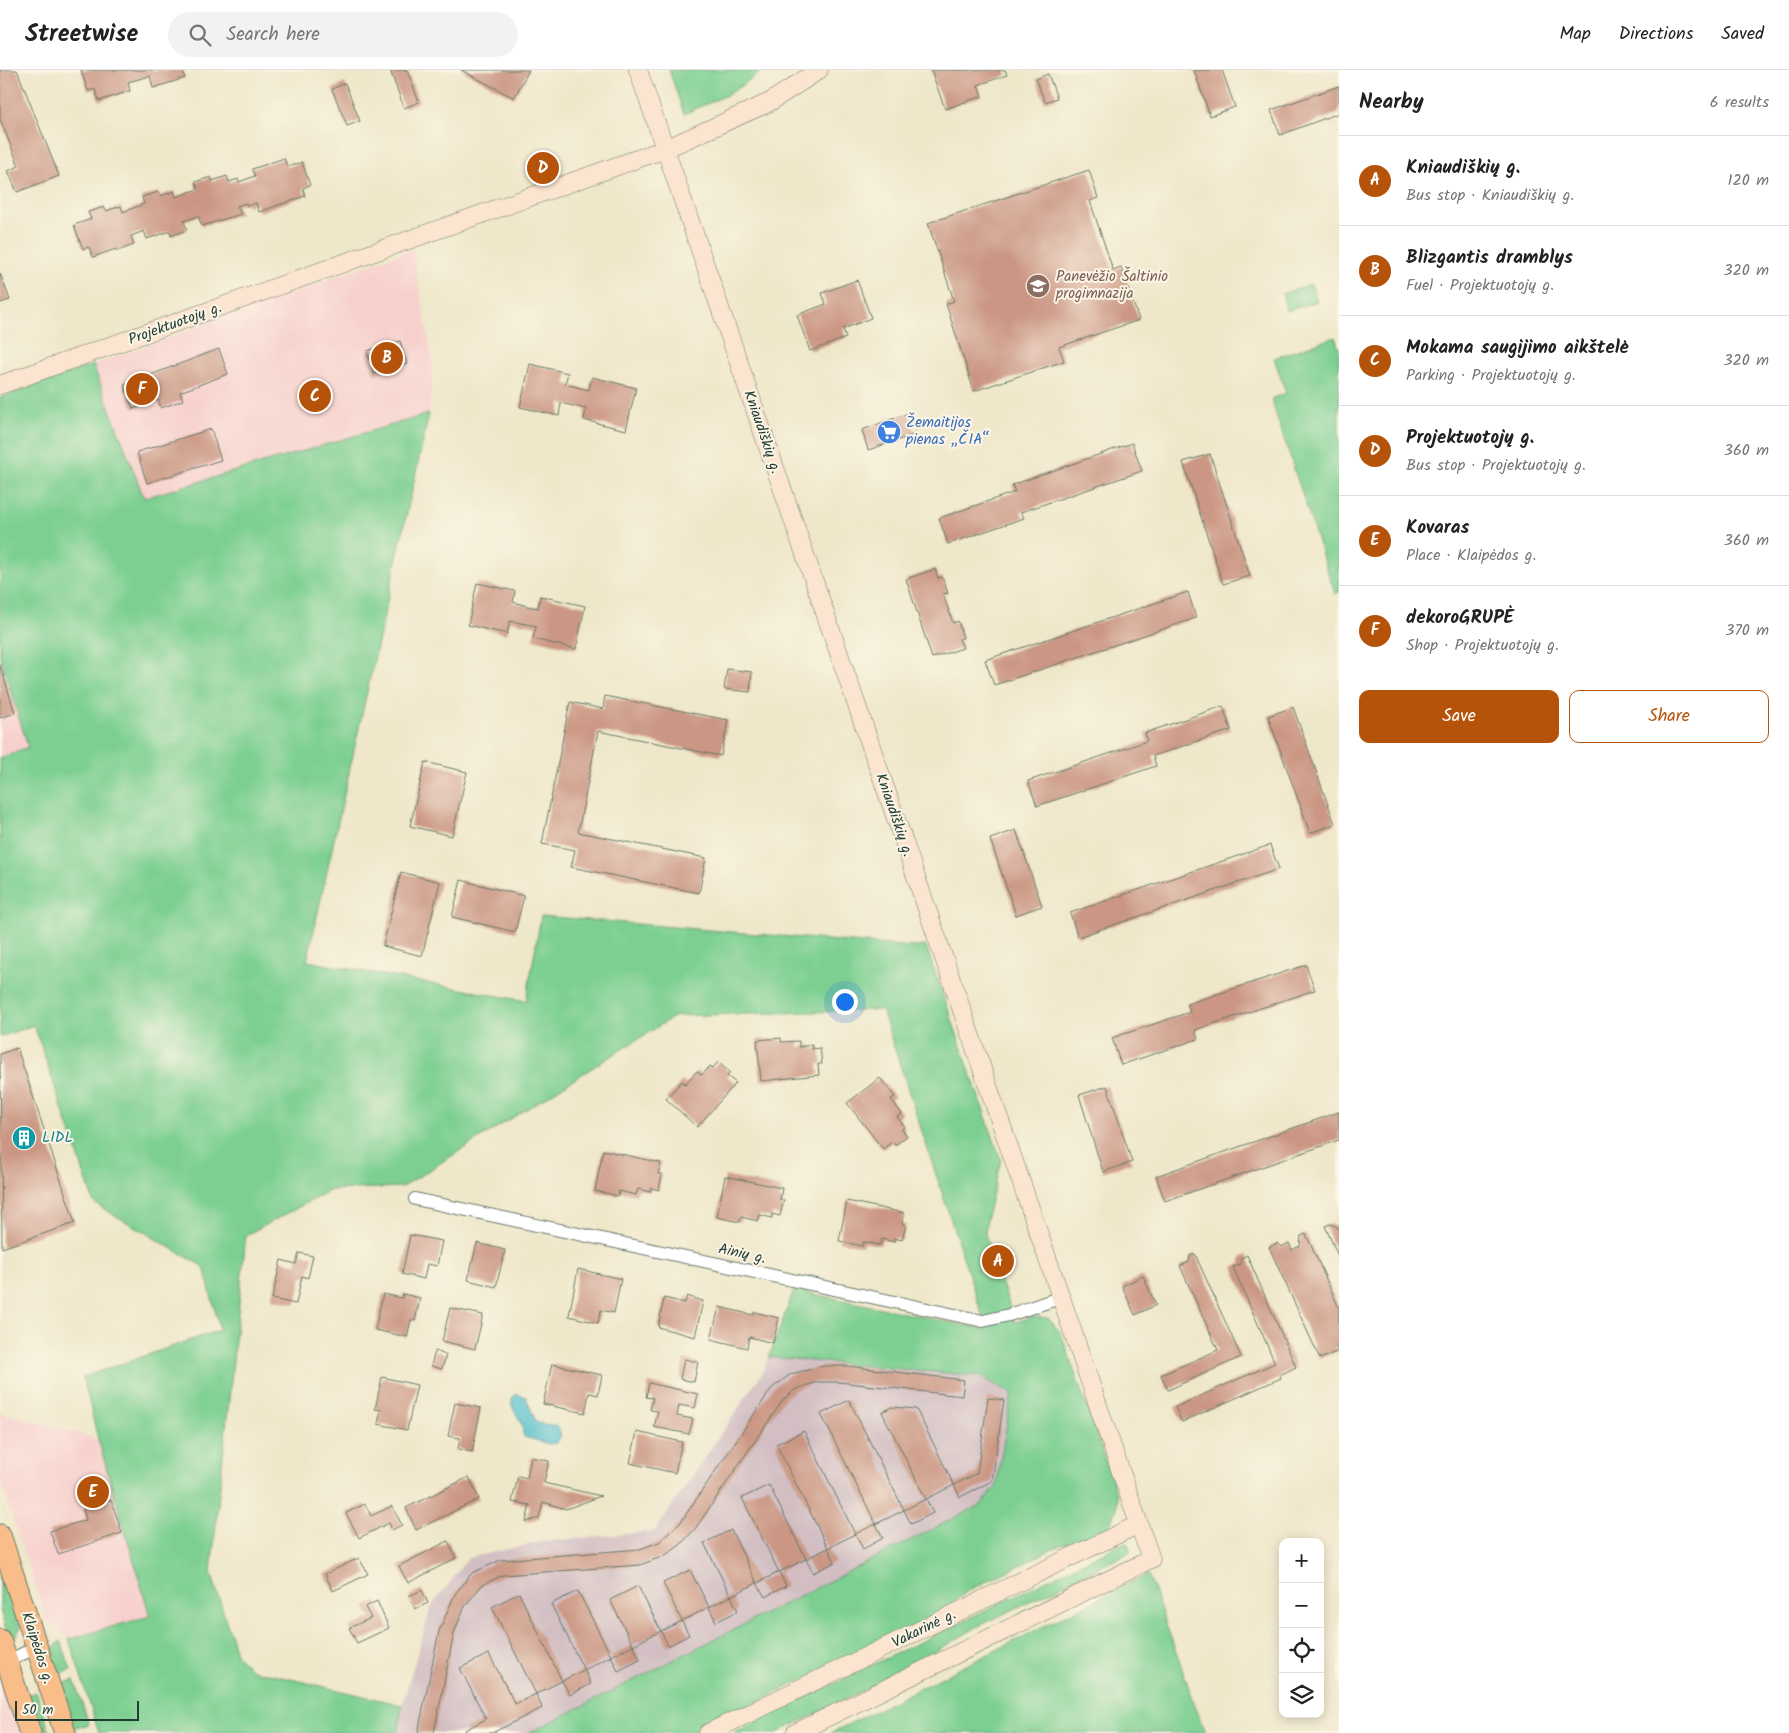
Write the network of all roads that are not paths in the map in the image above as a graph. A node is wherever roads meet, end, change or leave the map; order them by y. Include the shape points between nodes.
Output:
1 (638, 70) edge
2 (819, 70) edge
3 (665, 149) junction
4 (0, 385) edge
5 (415, 1199) dead end
6 (1062, 1297) junction
7 (1138, 1524) junction
8 (0, 1535) edge
9 (0, 1640) edge
10 (36, 1647) junction
11 (3, 1663) edge
12 (30, 1733) edge
13 (64, 1733) edge
14 (708, 1733) edge
15 (795, 1733) edge

1 - 3 main road, Kniaudiškių g.
2 - 3 main road, Projektuotojų g. via 770,102
3 - 4 main road, Projektuotojų g.
3 - 6 main road, Kniaudiškių g.
5 - 6 street, Ainių g. via 982,1321
6 - 7 main road, Kniaudiškių g.
7 - 14 main road, Vakarinė g.
7 - 15 main road, Kniaudiškių g. via 1151,1559
8 - 10 highway, Klaipėdos g.
9 - 11 highway
10 - 11 street
10 - 13 highway, Klaipėdos g.
11 - 12 highway

